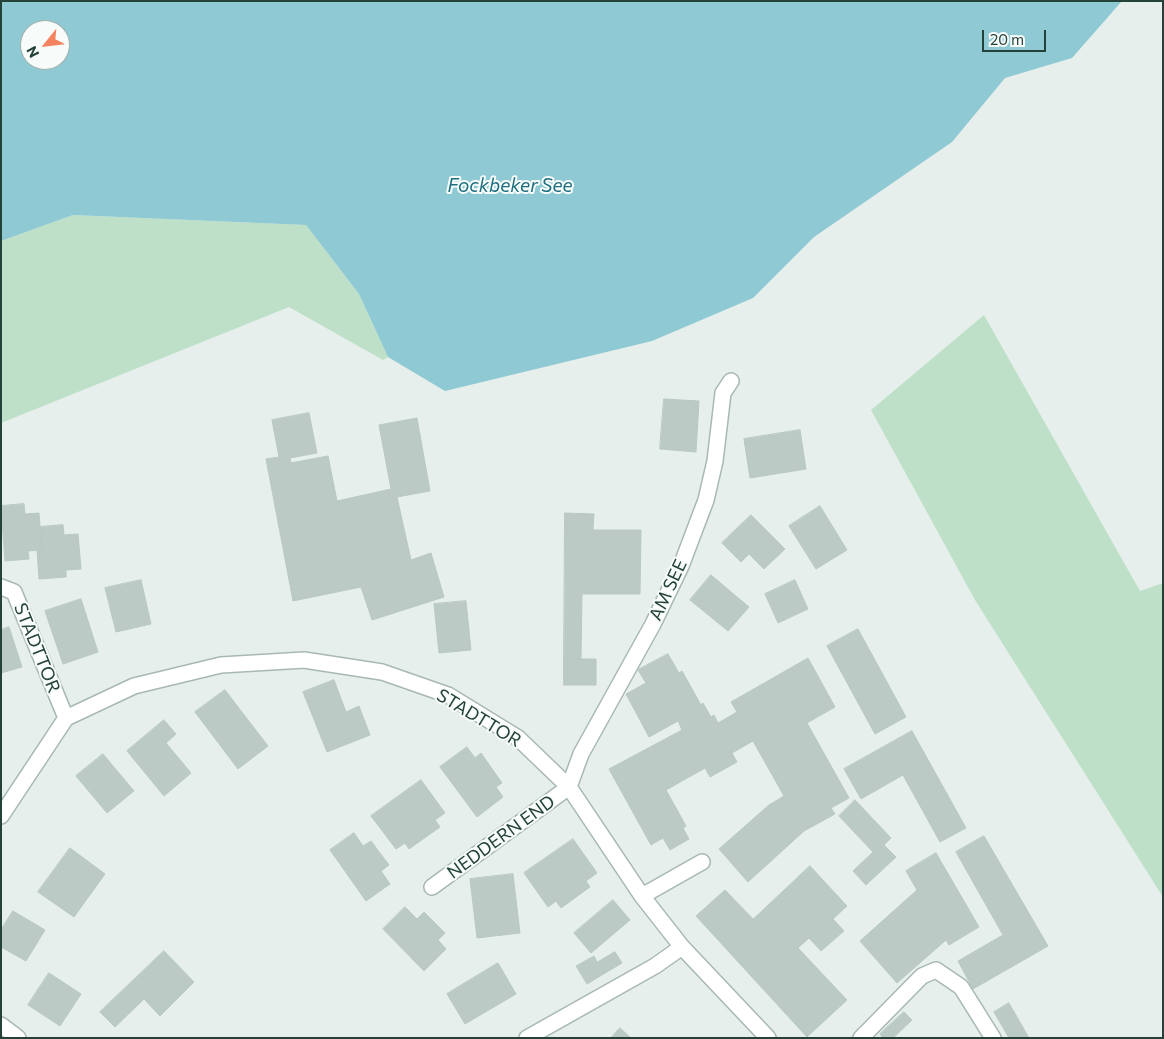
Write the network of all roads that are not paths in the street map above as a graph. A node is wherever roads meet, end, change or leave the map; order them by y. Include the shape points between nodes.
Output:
1 (731, 381) dead end
2 (1, 587) edge
3 (66, 718) junction
4 (569, 787) junction
5 (1, 816) edge
6 (702, 862) dead end
7 (432, 888) dead end
8 (642, 896) junction
9 (682, 947) junction
10 (1, 1025) edge
11 (18, 1038) edge
12 (527, 1038) edge
13 (768, 1038) edge
14 (861, 1038) edge
15 (993, 1038) edge

1 - 4 street, AM SEE via 723,393 715,461 706,500 681,566 653,624 581,754
2 - 3 street, STADTTOR via 14,592
3 - 4 street, STADTTOR via 134,686 221,665 304,660 382,672 448,695 518,738
3 - 5 street
4 - 7 street, NEDDERN END
4 - 8 street, STADTTOR
6 - 8 street
8 - 9 street, STADTTOR
9 - 12 street via 655,966
9 - 13 street, STADTTOR
10 - 11 street
14 - 15 street via 922,976 936,970 961,987

